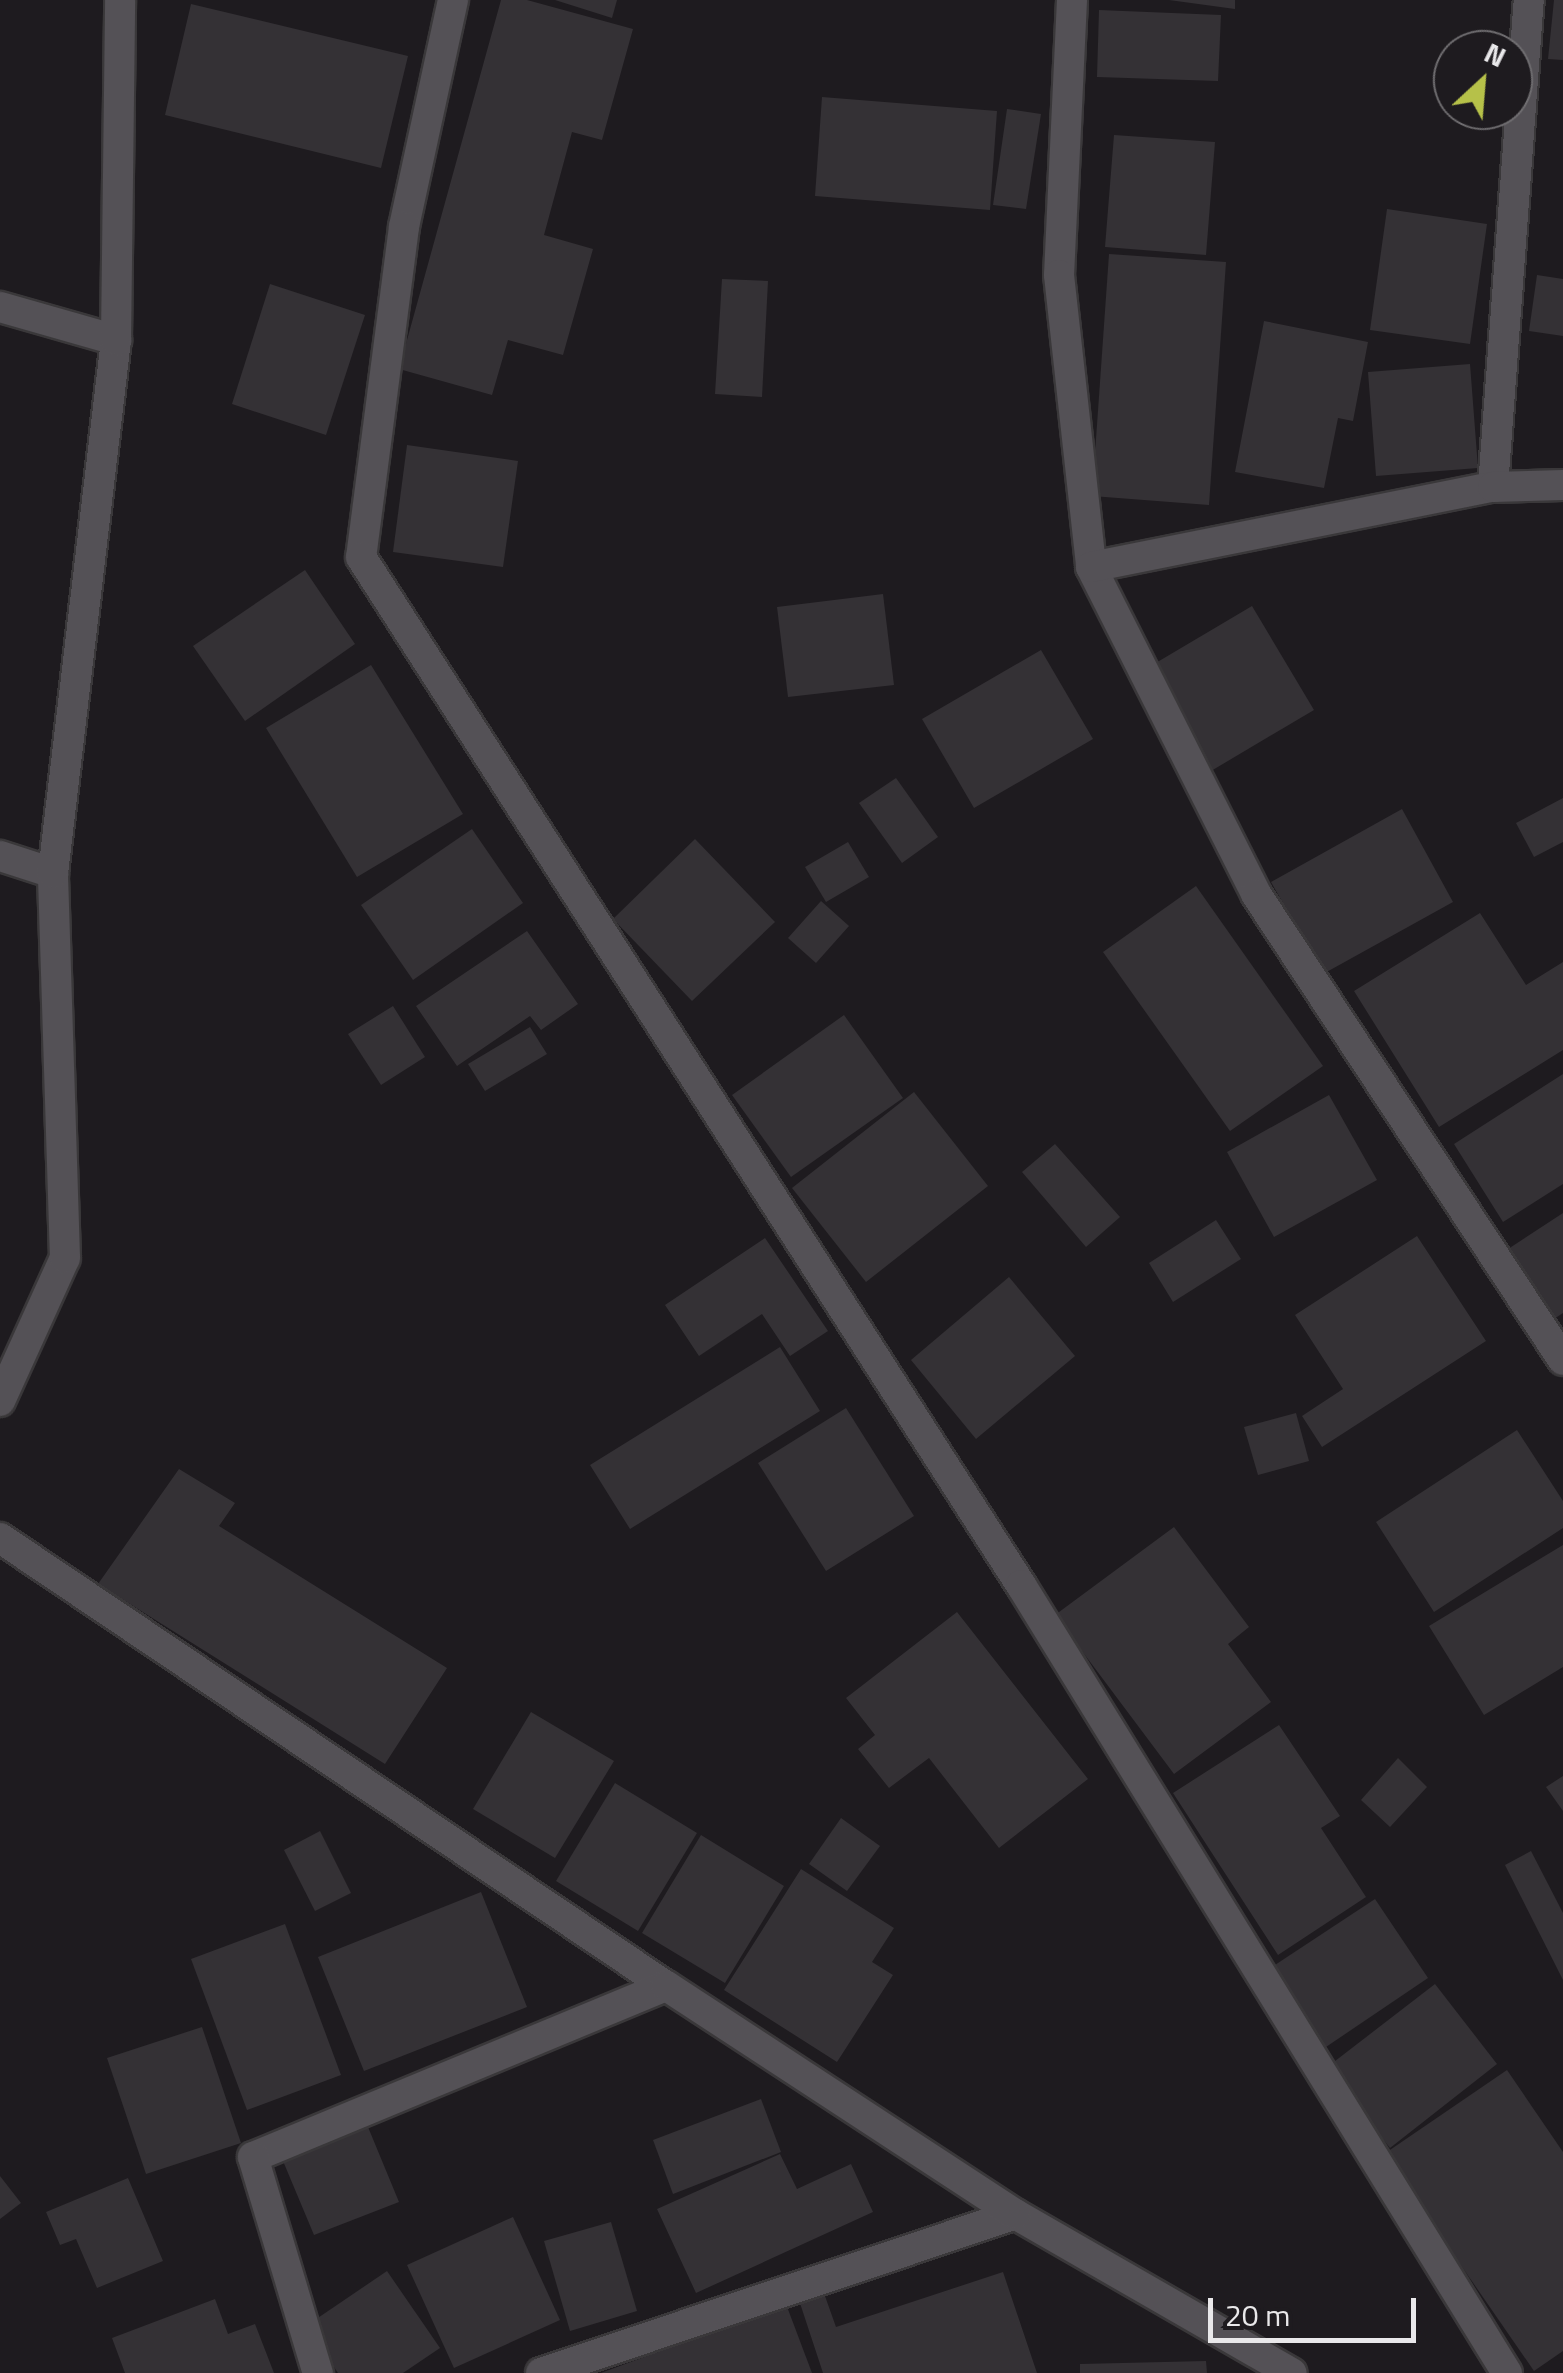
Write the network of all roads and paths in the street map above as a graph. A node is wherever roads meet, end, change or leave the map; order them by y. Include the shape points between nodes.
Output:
1 (120, 0) edge
2 (453, 0) edge
3 (1072, 0) edge
4 (1530, 0) edge
5 (0, 307) edge
6 (116, 340) junction
7 (1563, 485) edge
8 (1493, 487) junction
9 (1091, 567) junction
10 (0, 856) edge
11 (53, 873) junction
12 (1563, 1360) edge
13 (0, 1401) edge
14 (0, 1538) edge
15 (666, 1986) junction
16 (1015, 2214) junction
17 (318, 2373) edge
18 (541, 2373) edge
19 (1291, 2373) edge
20 (1507, 2373) edge

1 - 6 street
2 - 20 street via 404,227 361,557 1021,1585
3 - 9 street via 1059,275
4 - 8 street
5 - 6 street
6 - 11 street
7 - 8 street
8 - 9 street
9 - 12 street via 1256,894
10 - 11 street
11 - 13 street via 66,1258
14 - 15 street
15 - 16 street
15 - 17 street via 253,2157
16 - 18 street
16 - 19 street

